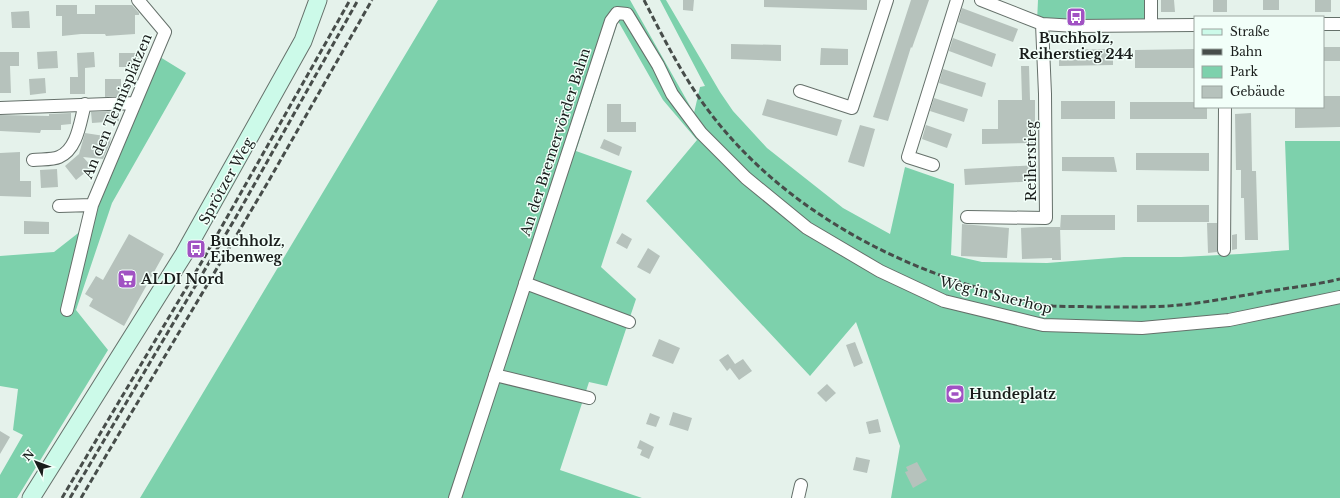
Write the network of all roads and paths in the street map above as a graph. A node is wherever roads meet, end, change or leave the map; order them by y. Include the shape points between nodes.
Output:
1 (318, 0) edge
2 (887, 0) edge
3 (956, 0) edge
4 (981, 0) edge
5 (1150, 0) edge
6 (140, 2) edge
7 (617, 13) joint
8 (1042, 24) junction
9 (1324, 24) edge
10 (1340, 24) edge
11 (1194, 25) edge
12 (1151, 26) junction
13 (800, 92) dead end
14 (135, 103) junction
15 (85, 104) junction
16 (0, 108) edge
17 (1225, 108) edge
18 (33, 160) dead end
19 (933, 165) dead end
20 (92, 204) junction
21 (59, 206) dead end
22 (967, 217) dead end
23 (1224, 250) dead end
24 (525, 283) junction
25 (1340, 297) edge
26 (67, 310) dead end
27 (629, 322) dead end
28 (495, 376) junction
29 (588, 398) dead end
30 (801, 485) dead end
31 (31, 498) edge
32 (455, 498) edge
33 (798, 498) edge

1 - 31 street, Sprötzer Weg via 303,41 188,248
2 - 13 street via 852,108
3 - 19 street via 908,157
4 - 8 street
5 - 12 street
6 - 14 street, An den Tennisplätzen via 165,32
7 - 24 street, An der Bremervörder Bahn via 611,21
7 - 25 street, Weg in Suerhop via 627,14 658,65 672,94 702,133 746,178 807,228 880,271 944,301 1043,325 1142,328 1229,320
8 - 12 street
8 - 22 street, Reiherstieg via 1046,94 1046,218
9 - 10 street
11 - 12 street
14 - 15 street
14 - 20 street, An den Tennisplätzen
15 - 16 street
15 - 18 street via 74,141 68,151 58,157
17 - 23 street
20 - 21 street
20 - 26 street, An den Tennisplätzen
24 - 27 street
24 - 28 street, An der Bremervörder Bahn
28 - 29 street
28 - 32 street, An der Bremervörder Bahn
30 - 33 street

